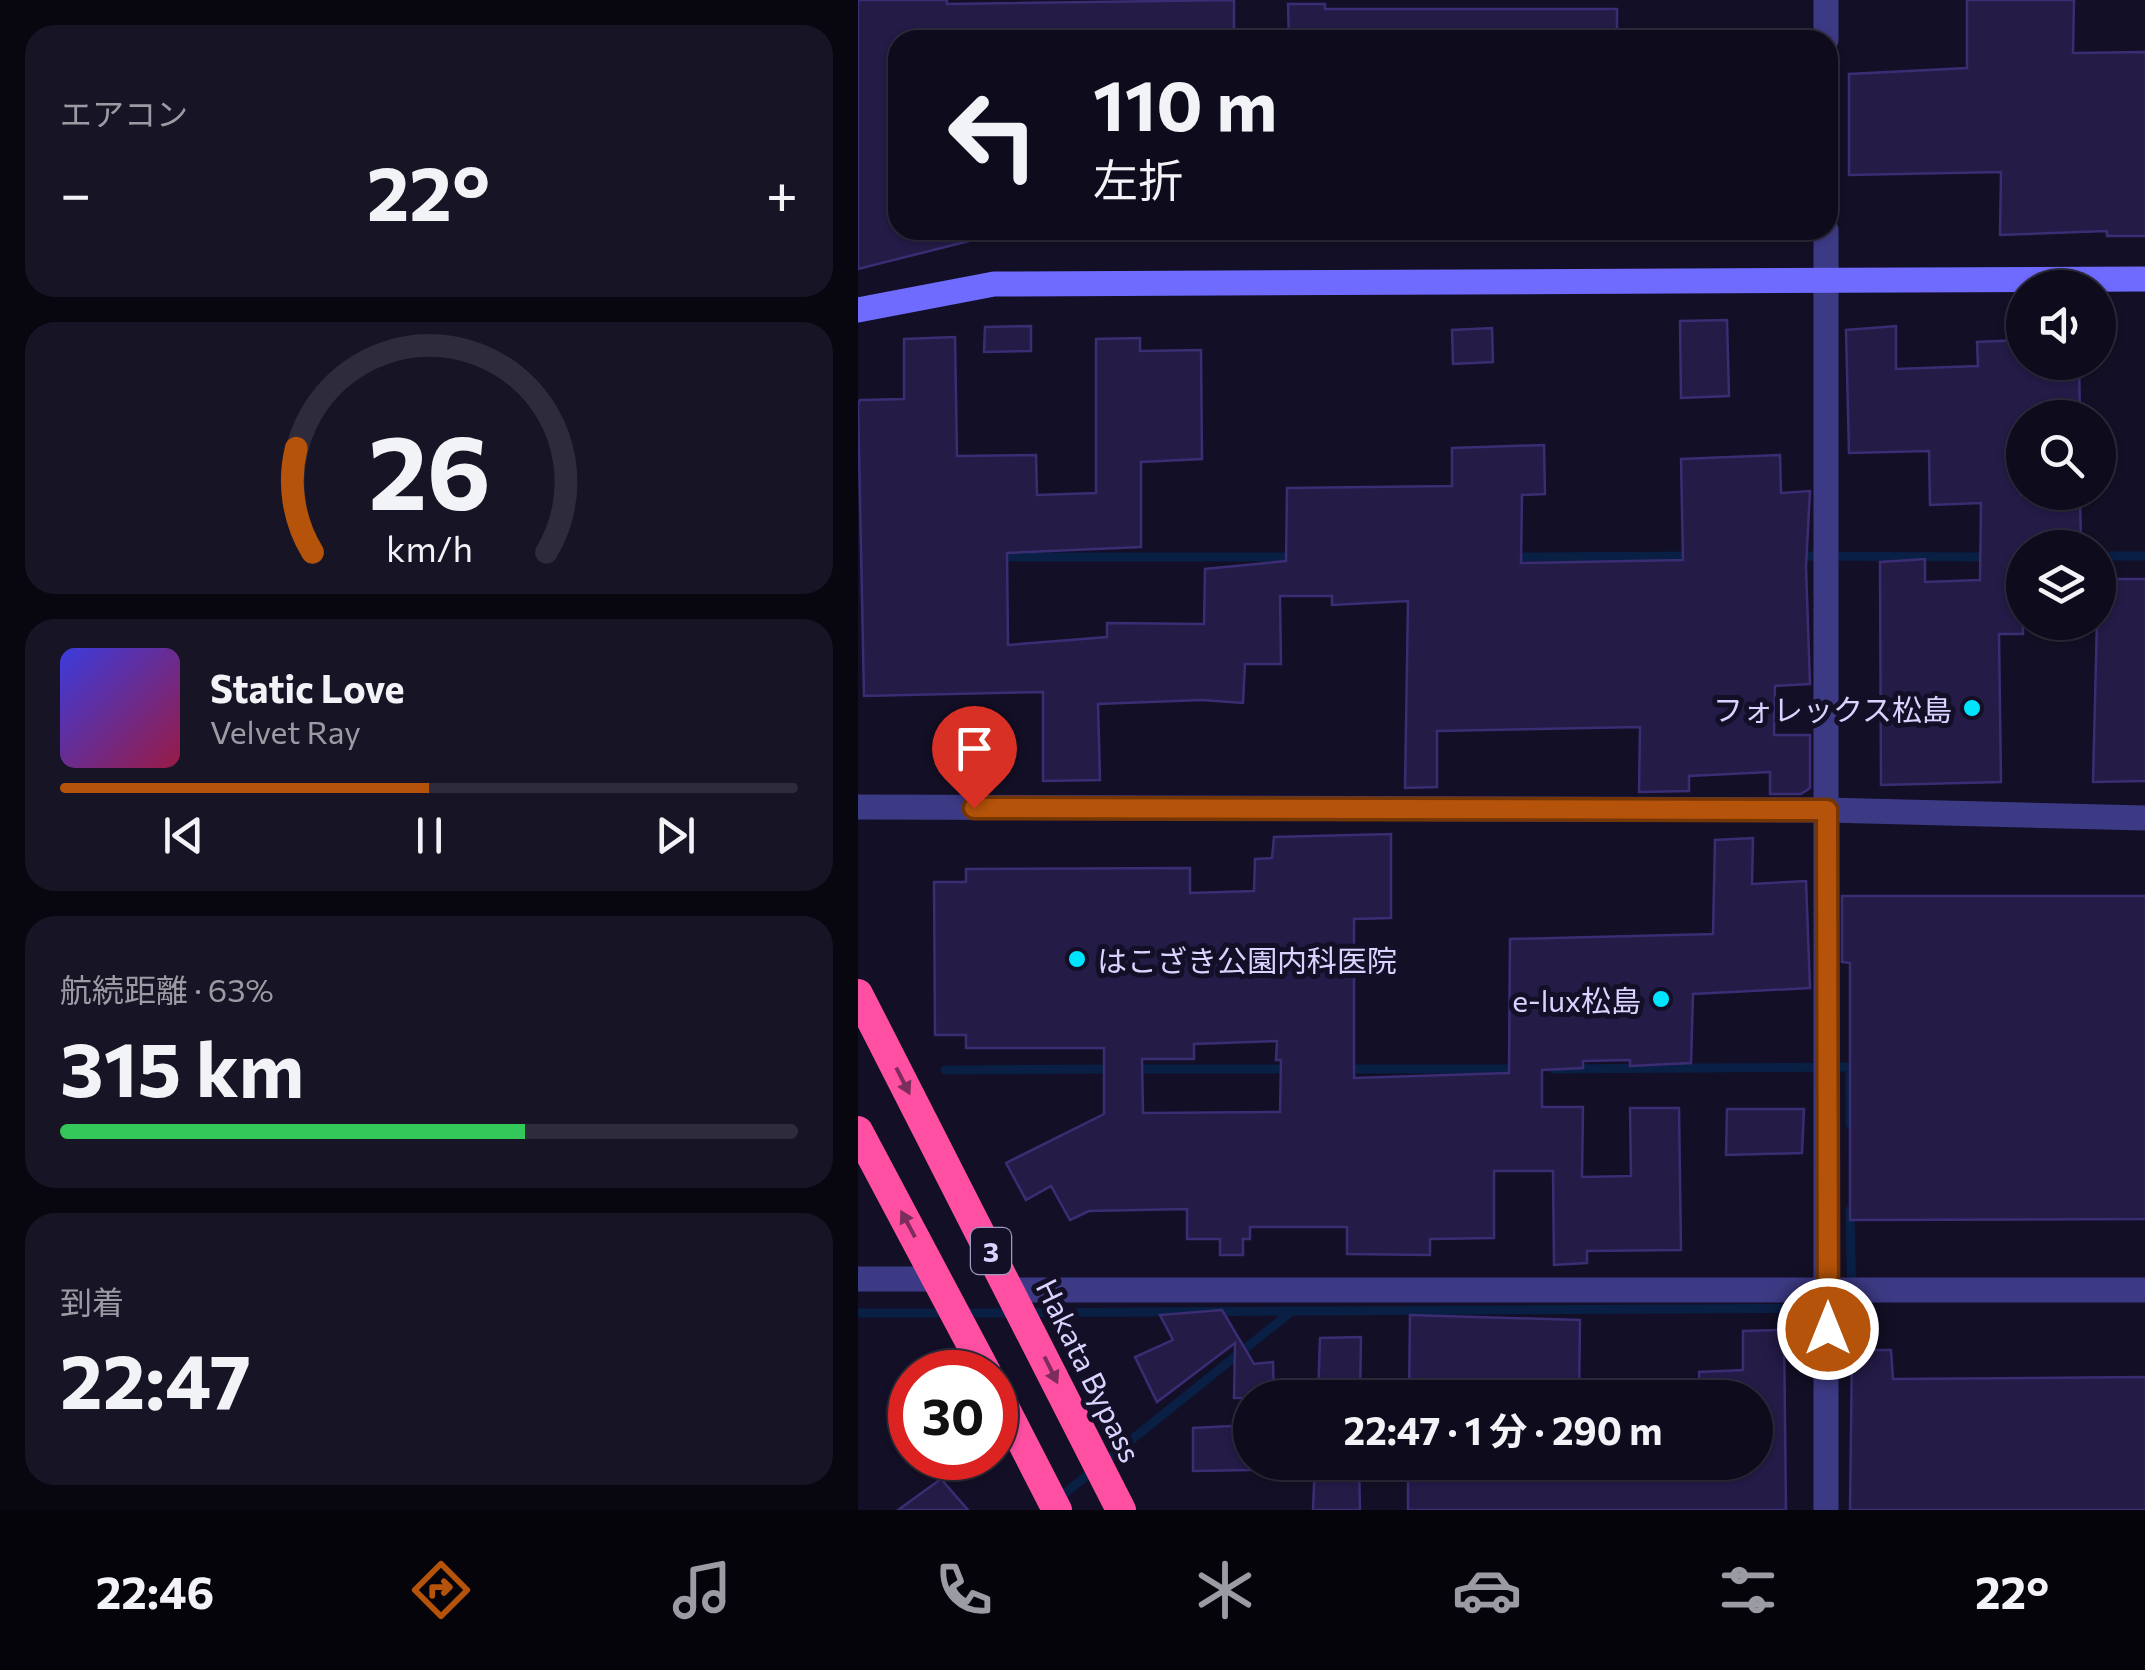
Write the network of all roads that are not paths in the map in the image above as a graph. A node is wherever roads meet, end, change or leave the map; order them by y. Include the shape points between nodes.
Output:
1 (1826, 0) edge
2 (1826, 30) edge
3 (1826, 240) edge
4 (2146, 280) edge
5 (1826, 282) junction
6 (858, 310) edge
7 (858, 806) edge
8 (1827, 810) junction
9 (2146, 818) edge
10 (858, 994) edge
11 (858, 1131) edge
12 (858, 1279) edge
13 (938, 1279) junction
14 (1011, 1290) junction
15 (2146, 1290) edge
16 (1828, 1292) junction
17 (975, 1350) edge
18 (1018, 1434) edge
19 (1057, 1510) edge
20 (1120, 1510) edge
21 (1826, 1510) edge

1 - 2 street
3 - 5 street
4 - 5 street
5 - 6 street via 994,284
5 - 8 street
7 - 8 street
8 - 9 street
8 - 16 street
10 -> 14 highway, Hakata Bypass / 3
13 -> 11 highway, 3
12 - 13 street
13 - 17 highway, 3
14 - 16 street
14 -> 20 highway, Hakata Bypass / 3
15 - 16 street
16 - 21 street
18 - 19 highway

